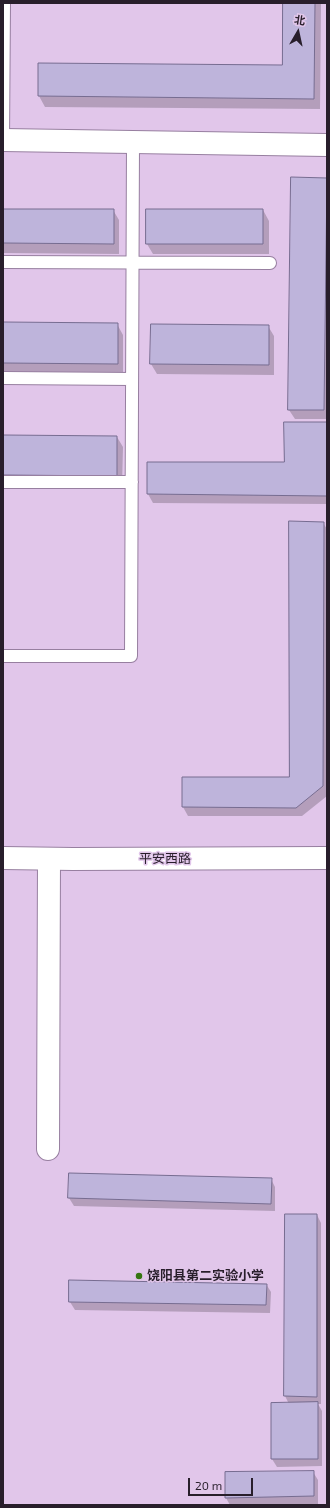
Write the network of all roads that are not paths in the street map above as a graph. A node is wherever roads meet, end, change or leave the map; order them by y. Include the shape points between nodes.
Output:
1 (4, 3) edge
2 (3, 140) edge
3 (133, 142) junction
4 (327, 145) edge
5 (3, 262) edge
6 (133, 263) junction
7 (270, 263) dead end
8 (3, 378) edge
9 (132, 379) junction
10 (3, 482) edge
11 (132, 482) junction
12 (3, 656) edge
13 (3, 858) edge
14 (327, 858) edge
15 (49, 859) junction
16 (48, 1149) dead end

1 - 2 lane
2 - 3 street
3 - 4 street
3 - 6 lane
5 - 6 lane
6 - 7 lane
6 - 9 lane
8 - 9 lane
9 - 11 lane
10 - 11 lane
11 - 12 lane via 131,656
13 - 15 street, 平安西路
14 - 15 street, 平安西路
15 - 16 street

